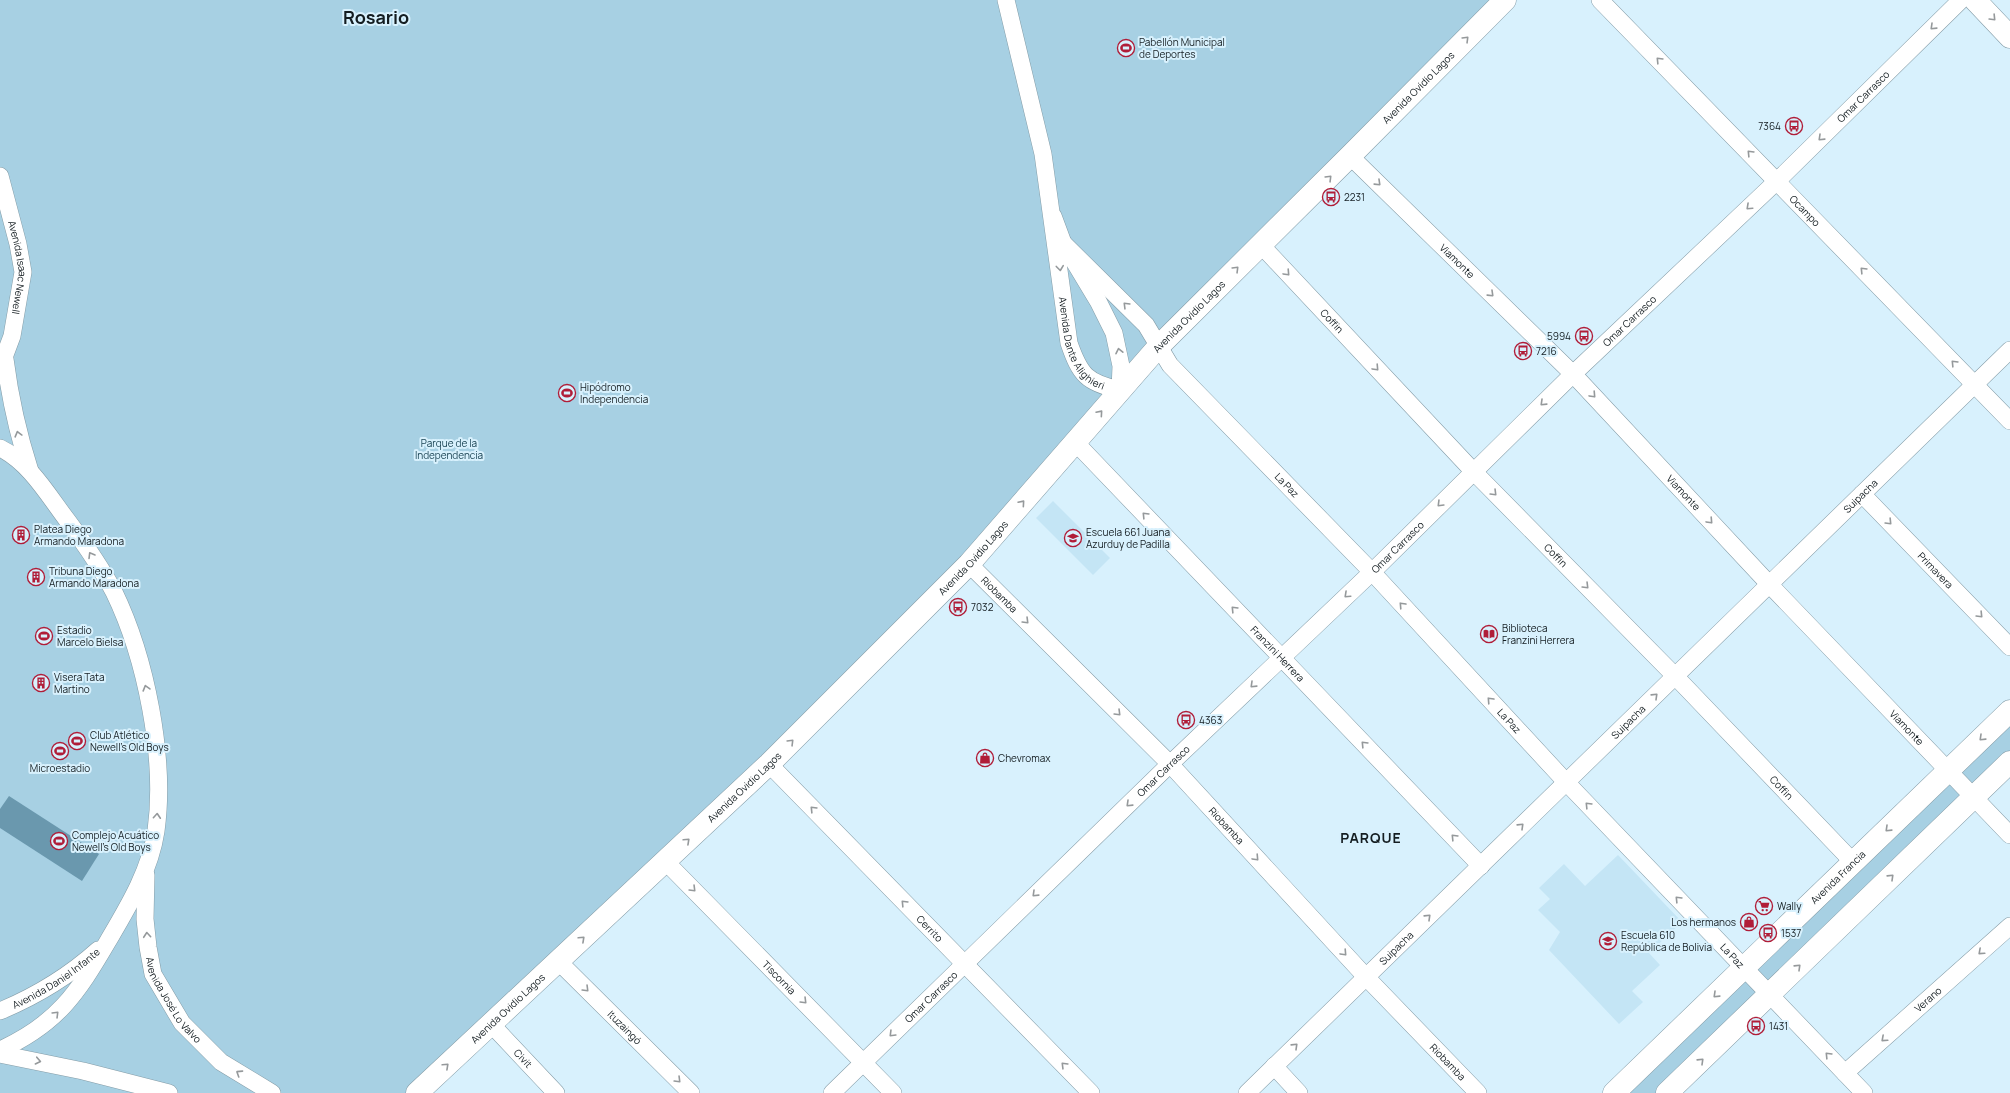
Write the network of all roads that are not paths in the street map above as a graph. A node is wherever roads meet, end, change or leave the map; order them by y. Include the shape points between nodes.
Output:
1 (1006, 0) edge
2 (1505, 0) edge
3 (1600, 0) edge
4 (1961, 0) edge
5 (1975, 0) edge
6 (2010, 36) edge
7 (1350, 156) junction
8 (0, 176) edge
9 (1777, 180) junction
10 (1053, 216) junction
11 (1064, 243) junction
12 (1261, 245) junction
13 (1159, 346) junction
14 (2010, 350) edge
15 (2, 364) edge
16 (1574, 374) junction
17 (1975, 385) junction
18 (1120, 390) junction
19 (2010, 421) edge
20 (1074, 442) junction
21 (0, 448) edge
22 (30, 471) junction
23 (1473, 471) junction
24 (1862, 494) junction
25 (969, 564) junction
26 (1372, 572) junction
27 (1769, 584) junction
28 (2010, 647) edge
29 (1281, 658) junction
30 (1675, 676) junction
31 (2010, 711) edge
32 (2010, 762) edge
33 (769, 764) junction
34 (1170, 764) junction
35 (1948, 770) junction
36 (1566, 782) junction
37 (1974, 797) junction
38 (2010, 835) edge
39 (665, 861) junction
40 (1853, 862) junction
41 (1481, 866) junction
42 (146, 868) junction
43 (2010, 926) edge
44 (108, 941) junction
45 (558, 961) junction
46 (963, 964) junction
47 (1744, 968) junction
48 (1366, 977) junction
49 (1770, 994) junction
50 (0, 1011) edge
51 (491, 1024) junction
52 (0, 1050) edge
53 (0, 1054) edge
54 (864, 1062) junction
55 (1274, 1066) junction
56 (1845, 1073) junction
57 (1672, 1091) edge
58 (169, 1093) edge
59 (272, 1093) edge
60 (417, 1093) edge
61 (556, 1093) edge
62 (691, 1093) edge
63 (832, 1093) edge
64 (893, 1093) edge
65 (1091, 1093) edge
66 (1247, 1093) edge
67 (1299, 1093) edge
68 (1478, 1093) edge
69 (1614, 1093) edge
70 (1864, 1093) edge

1 - 10 street, Avenida Dante Alighieri via 1043,154
7 -> 2 main road, Avenida Ovidio Lagos
9 -> 3 street, Ocampo
4 -> 9 street, Omar Carrasco
5 -> 6 main road
12 -> 7 main road, Avenida Ovidio Lagos
7 -> 16 street, Viamonte
8 - 15 street, Avenida Isaac Newell via 23,272 12,336
9 -> 16 street, Omar Carrasco
17 -> 9 street, Ocampo
10 - 11 street, Avenida Dante Alighieri
10 -> 18 street, Avenida Dante Alighieri via 1069,343 1076,364 1090,380
13 -> 11 street, Avenida Dante Alighieri via 1146,325
18 -> 11 street, Avenida Dante Alighieri via 1121,366 1114,334
13 -> 12 main road, Avenida Ovidio Lagos
12 -> 23 street, Coffin
13 - 18 main road, Avenida Ovidio Lagos
13 - 26 street, La Paz via 1170,366
14 - 17 street, Suipacha
22 -> 15 street, Avenida Isaac Newell via 18,436
16 -> 23 street, Omar Carrasco
16 -> 27 street, Viamonte
17 - 19 street, Ocampo
17 - 24 street, Suipacha
20 -> 18 main road, Avenida Ovidio Lagos
25 -> 20 main road, Avenida Ovidio Lagos
29 -> 20 street, Franzini Herrera
21 - 22 street
42 -> 22 street, Avenida Daniel Infante via 156,832 160,780 150,703 129,628 113,591 84,543
23 -> 26 street, Omar Carrasco
23 -> 30 street, Coffin
24 - 27 street, Suipacha
24 -> 28 street, Primavera
33 -> 25 main road, Avenida Ovidio Lagos
25 -> 34 street, Riobamba
26 -> 29 street, Omar Carrasco
36 -> 26 street, La Paz
27 - 30 street, Suipacha
27 - 35 street, Viamonte
29 -> 34 street, Omar Carrasco
41 -> 29 street, Franzini Herrera
36 -> 30 street, Suipacha
30 - 40 street, Coffin
31 -> 35 main road, Avenida Francia
32 - 37 main road
39 -> 33 main road, Avenida Ovidio Lagos
46 -> 33 street, Cerrito
34 -> 46 street, Omar Carrasco
34 -> 48 street, Riobamba
35 - 37 street, Viamonte
35 -> 40 main road, Avenida Francia
41 -> 36 street, Suipacha
47 -> 36 street, La Paz
37 - 38 street, Viamonte
49 -> 37 main road
45 -> 39 main road, Avenida Ovidio Lagos
39 -> 54 street, Tiscornia
40 - 47 main road, Avenida Francia
48 -> 41 street, Suipacha
42 - 44 street, Avenida Daniel Infante via 125,914
59 -> 42 street, Avenida José Lo Valvo via 222,1062 182,1023 153,974 145,919
43 -> 56 street, Verano
44 - 50 street, Avenida Daniel Infante via 75,970 41,991
52 -> 44 street, Avenida Daniel Infante via 25,1038 62,1008 89,975
45 - 51 main road, Avenida Ovidio Lagos
45 -> 62 street, Ituzaingó
46 -> 54 street, Omar Carrasco
65 -> 46 street, Cerrito
47 - 49 street, La Paz
47 -> 69 main road, Avenida Francia
55 -> 48 street, Suipacha
48 - 68 street, Riobamba
56 -> 49 street, La Paz
57 -> 49 main road
60 -> 51 main road, Avenida Ovidio Lagos
51 - 61 street, Civit
53 -> 58 street via 83,1071
54 - 63 street, Omar Carrasco
54 - 64 street, Tiscornia
55 - 66 street, Suipacha
55 - 67 street
56 - 70 street, La Paz

